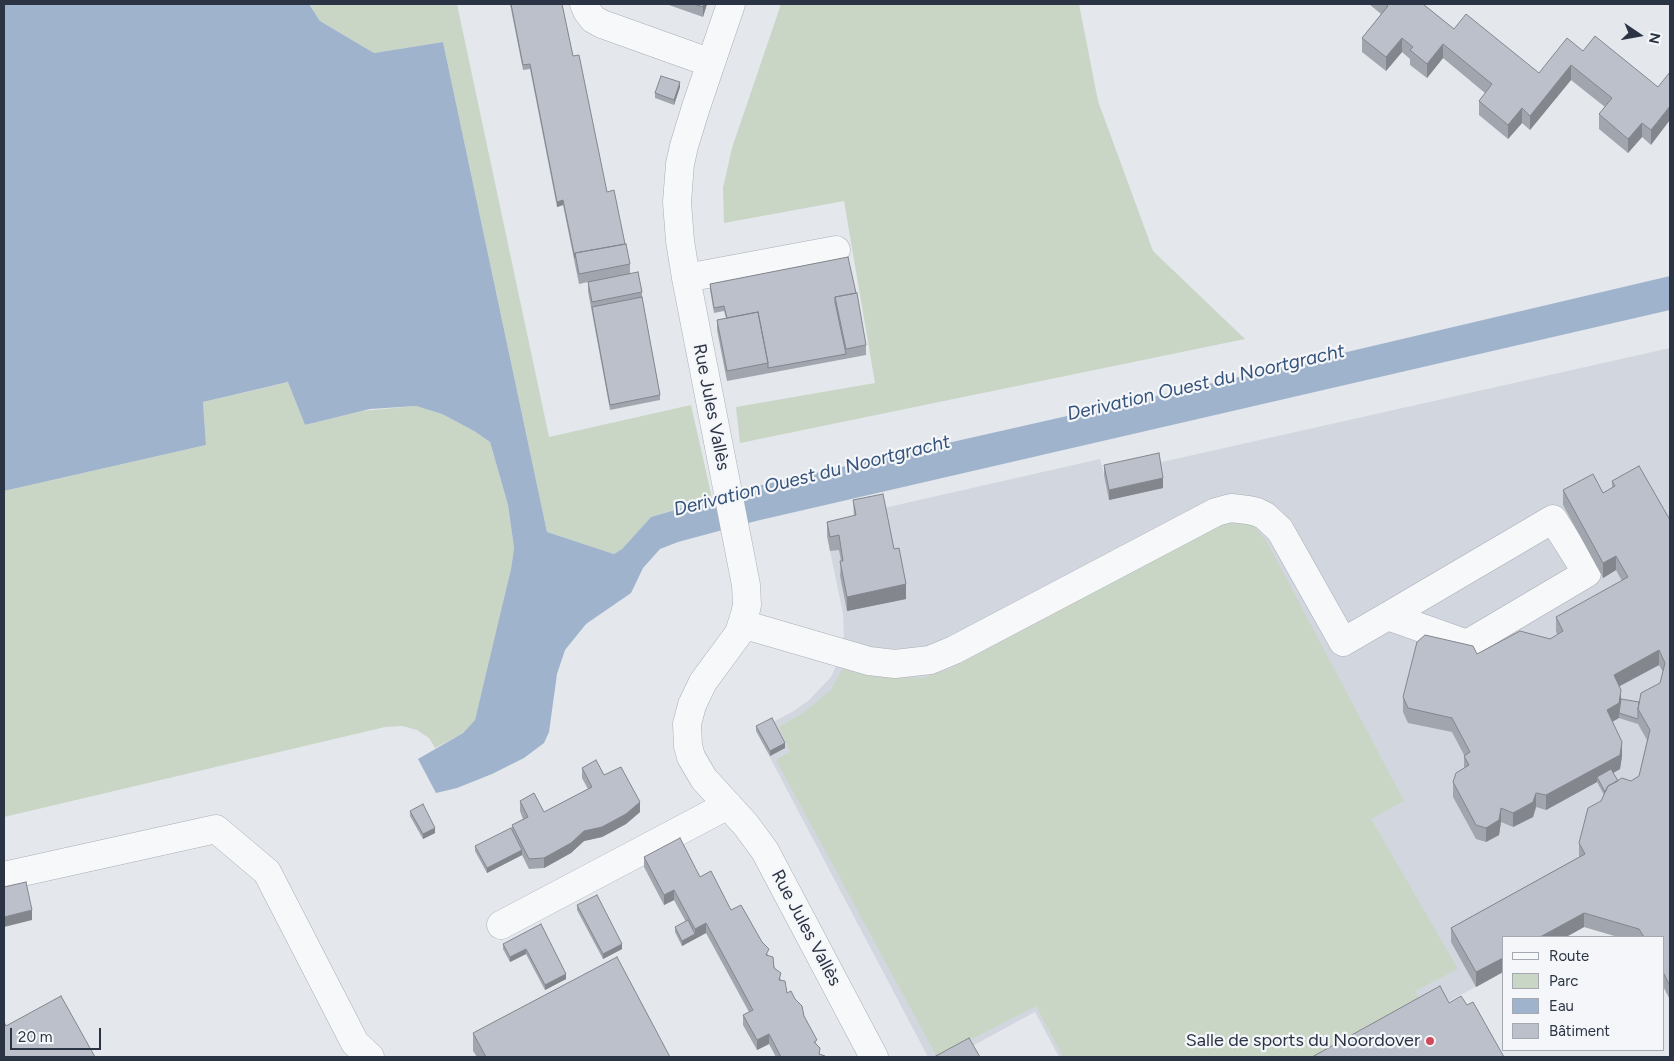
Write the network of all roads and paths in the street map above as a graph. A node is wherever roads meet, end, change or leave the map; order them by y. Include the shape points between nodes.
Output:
1 (584, 4) edge
2 (731, 4) edge
3 (711, 63) junction
4 (836, 250) dead end
5 (686, 278) junction
6 (1388, 616) junction
7 (742, 624) junction
8 (728, 805) junction
9 (4, 876) edge
10 (501, 925) dead end
11 (370, 1057) edge
12 (874, 1057) edge

1 - 3 street via 593,19 602,24
2 - 3 street, Rue Jules Vallès
3 - 5 street, Rue Jules Vallès via 680,164 678,223
4 - 5 street
5 - 7 street, Rue Jules Vallès via 747,595
6 - 6 street via 1553,519 1587,573 1466,644
6 - 7 street via 1343,642 1280,530 1258,512 1231,508 954,650 920,662 869,662
7 - 8 street, Rue Jules Vallès via 735,640 697,693 687,724 691,757 704,779
8 - 10 street
8 - 12 street, Rue Jules Vallès via 765,851
9 - 11 street via 216,829 266,872 355,1043

